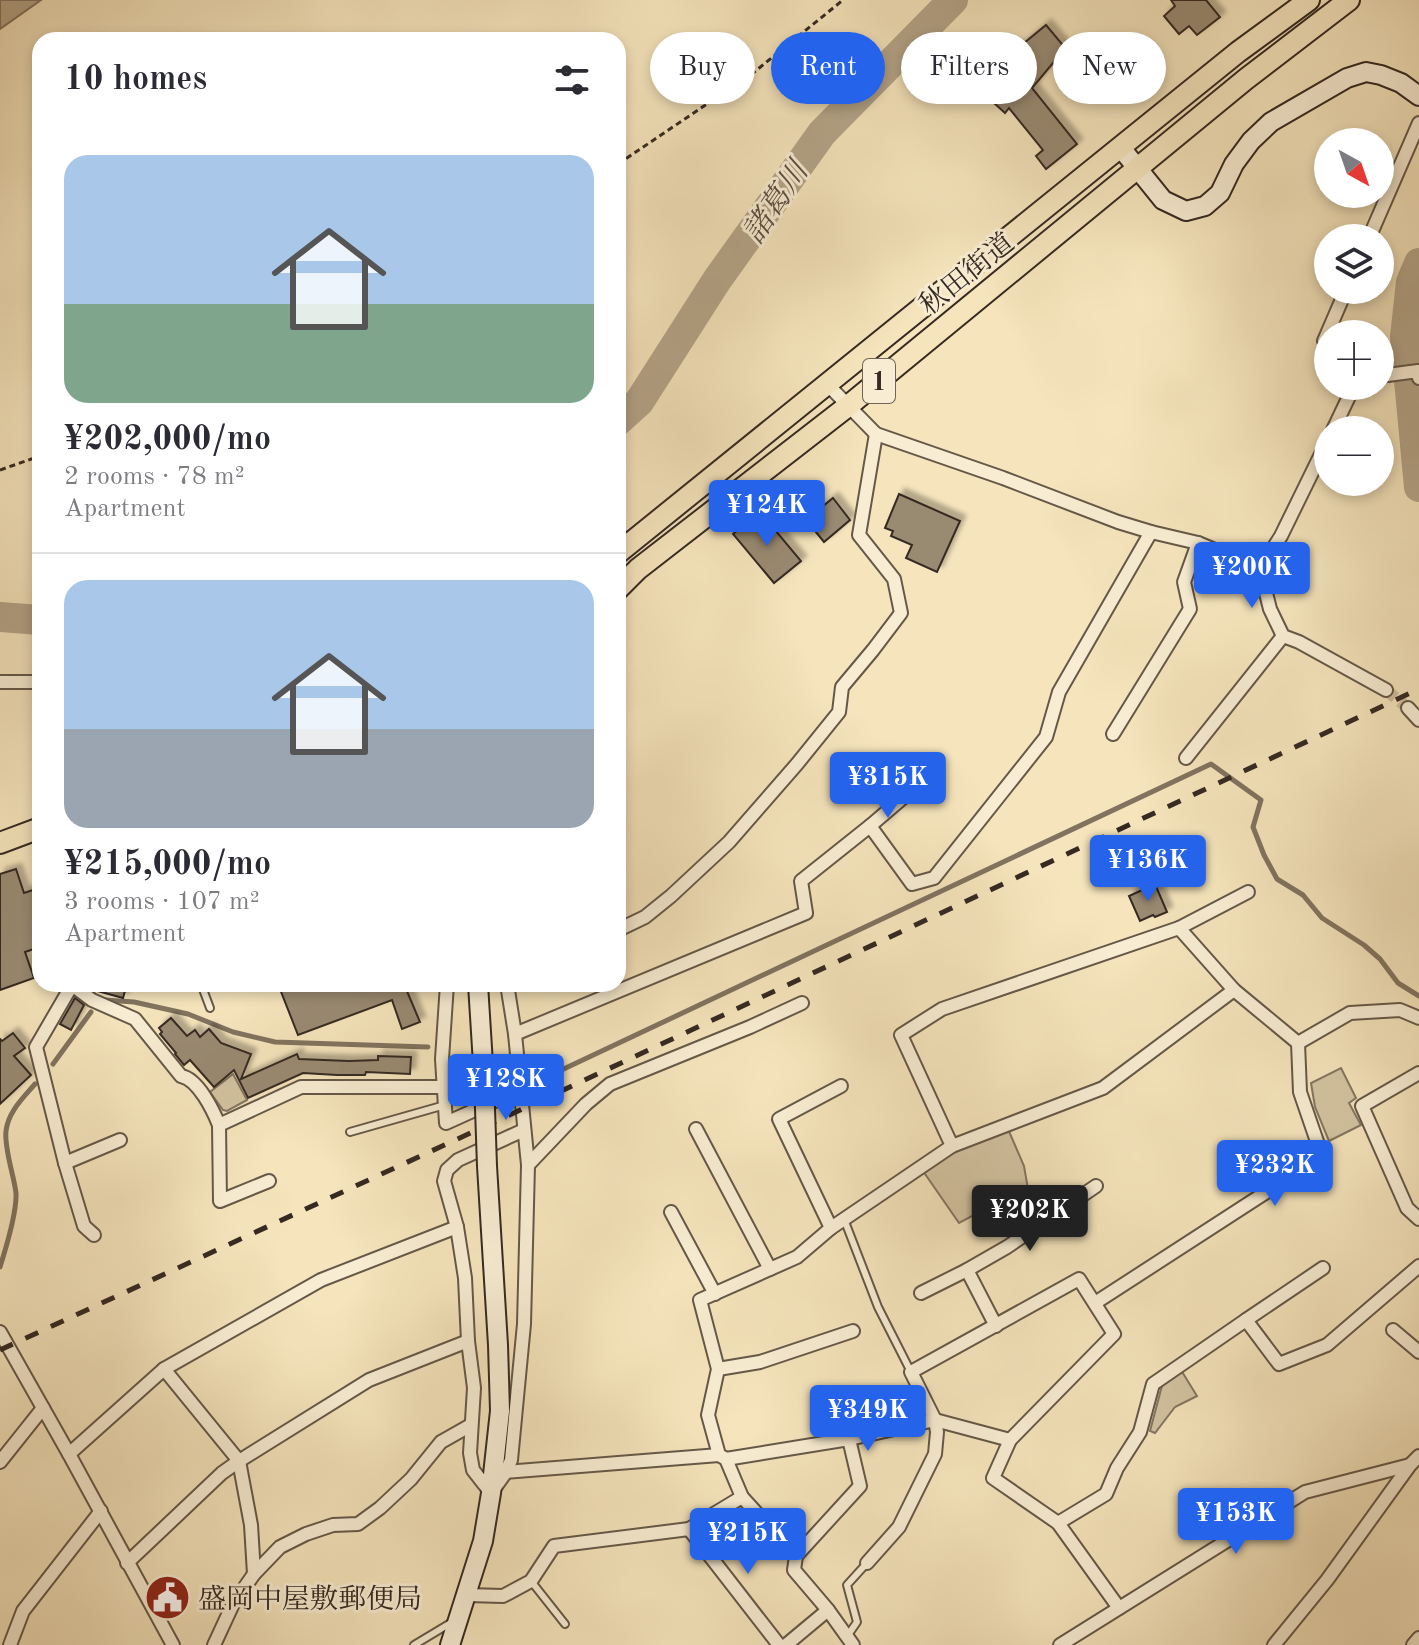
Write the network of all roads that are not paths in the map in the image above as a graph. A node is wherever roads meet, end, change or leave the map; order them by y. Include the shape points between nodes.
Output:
1 (1309, 0) edge
2 (1349, 0) edge
3 (1419, 96) edge
4 (1419, 123) edge
5 (1121, 148) junction
6 (1136, 169) junction
7 (1375, 224) edge
8 (1394, 374) edge
9 (1419, 378) edge
10 (828, 385) junction
11 (848, 406) junction
12 (876, 434) junction
13 (1314, 469) edge
14 (1151, 532) junction
15 (1198, 543) junction
16 (626, 547) edge
17 (1260, 569) junction
18 (626, 581) edge
19 (1283, 636) junction
20 (0, 682) edge
21 (32, 682) edge
22 (1386, 690) tunnel mouth
23 (1408, 708) tunnel mouth
24 (1419, 720) edge
25 (1113, 734) dead end
26 (1186, 758) dead end
27 (933, 772) dead end
28 (870, 826) junction
29 (32, 831) edge
30 (0, 843) edge
31 (1248, 892) dead end
32 (626, 926) edge
33 (1179, 928) junction
34 (626, 988) edge
35 (1234, 990) junction
36 (67, 992) edge
37 (82, 992) edge
38 (204, 992) edge
39 (446, 992) edge
40 (478, 992) edge
41 (508, 992) edge
42 (616, 992) edge
43 (802, 1003) dead end
44 (210, 1008) dead end
45 (1419, 1018) edge
46 (515, 1034) junction
47 (1298, 1043) junction
48 (1419, 1073) edge
49 (841, 1086) dead end
50 (444, 1087) junction
51 (519, 1090) junction
52 (445, 1105) junction
53 (219, 1125) junction
54 (696, 1129) dead end
55 (524, 1130) junction
56 (350, 1132) dead end
57 (120, 1140) dead end
58 (952, 1146) junction
59 (65, 1163) junction
60 (528, 1165) junction
61 (269, 1181) dead end
62 (1096, 1186) dead end
63 (671, 1212) dead end
64 (844, 1219) junction
65 (1419, 1219) edge
66 (457, 1227) junction
67 (831, 1228) junction
68 (94, 1235) dead end
69 (1419, 1266) edge
70 (1323, 1268) dead end
71 (770, 1269) junction
72 (967, 1270) junction
73 (921, 1293) dead end
74 (715, 1294) junction
75 (1095, 1303) junction
76 (1246, 1320) junction
77 (996, 1326) junction
78 (1393, 1330) dead end
79 (853, 1331) dead end
80 (0, 1332) edge
81 (468, 1341) junction
82 (1419, 1352) edge
83 (164, 1369) junction
84 (718, 1369) junction
85 (911, 1372) junction
86 (43, 1408) junction
87 (935, 1420) junction
88 (471, 1425) junction
89 (849, 1439) junction
90 (1010, 1440) junction
91 (69, 1454) junction
92 (722, 1457) junction
93 (239, 1461) junction
94 (0, 1462) edge
95 (1416, 1465) edge
96 (506, 1472) junction
97 (491, 1493) junction
98 (742, 1497) junction
99 (101, 1511) junction
100 (1058, 1523) junction
101 (689, 1529) junction
102 (796, 1556) junction
103 (127, 1563) junction
104 (867, 1563) joint
105 (254, 1574) junction
106 (531, 1581) junction
107 (467, 1595) junction
108 (1119, 1608) junction
109 (828, 1610) junction
110 (460, 1616) junction
111 (565, 1624) dead end
112 (1419, 1638) edge
113 (850, 1641) edge
114 (10, 1645) edge
115 (173, 1645) edge
116 (214, 1645) edge
117 (414, 1645) edge
118 (450, 1645) edge
119 (779, 1645) edge
120 (786, 1645) edge
121 (1060, 1645) edge
122 (1274, 1645) edge
123 (1413, 1645) edge

1 - 5 main road, 秋田街道 / 1
2 - 6 main road, 秋田街道 / 1
3 - 6 street via 1381,75 1366,72 1347,78 1271,122 1234,164 1220,193 1205,206 1186,211 1163,200
4 - 7 street
5 - 6 street
5 - 10 main road, 秋田街道 / 1
6 - 11 main road, 秋田街道 / 1
8 - 9 street via 1418,371
10 - 11 street
10 - 16 main road, 秋田街道 / 1
11 - 12 street
11 - 18 main road, 秋田街道 / 1
12 - 14 street
12 - 32 street via 859,535 894,579 901,613 842,687 839,712 729,842 671,896
13 - 17 street
14 - 15 street
14 - 28 street via 1059,692 1046,737 934,878 912,884
15 - 17 street
15 - 25 street via 1184,582 1190,609
17 - 19 street
19 - 22 street
19 - 26 street
20 - 21 street
23 - 24 street
27 - 28 street
28 - 34 street via 801,881 806,913
29 - 30 main road
31 - 33 street
33 - 35 street
33 - 58 street via 942,1009 901,1035
35 - 47 street
35 - 58 street via 1103,1088
36 - 59 street via 36,1047
37 - 53 street via 135,1019 181,1076 196,1086
38 - 44 lane
39 - 50 street
40 - 97 street, bridge via 500,1411
41 - 46 street
42 - 46 street
43 - 60 street via 610,1084
45 - 47 street via 1400,1010 1350,1013
46 - 51 street
47 - 75 street via 1300,1092 1322,1156
48 - 65 street via 1362,1106 1407,1208
49 - 67 street via 779,1119
50 - 52 street
50 - 53 street via 301,1087
51 - 52 street via 446,1123
51 - 55 street
52 - 56 lane
53 - 61 street via 220,1201
54 - 71 street
55 - 60 street
55 - 66 street via 447,1170 444,1181
57 - 59 street
58 - 64 street
59 - 68 street via 84,1226
60 - 96 street via 523,1338
62 - 72 street
63 - 74 street
64 - 67 street
64 - 85 lane via 878,1307
66 - 81 street
66 - 83 street via 321,1280
67 - 71 street via 797,1257
69 - 76 street via 1327,1345 1279,1364
70 - 76 street
71 - 74 street
72 - 73 street
72 - 77 street
74 - 84 street via 700,1300
75 - 77 street via 1079,1279
75 - 90 street via 1114,1334
76 - 100 street via 1153,1384 1140,1432 1106,1494
77 - 85 street
78 - 82 street
79 - 84 street via 760,1362
80 - 86 street
81 - 88 street via 474,1388
81 - 93 street via 369,1380
83 - 91 street
83 - 93 street
84 - 92 street via 708,1415
85 - 87 street
86 - 91 street
86 - 94 street
87 - 89 street
87 - 90 street
87 - 104 street via 935,1454 899,1527
88 - 97 street via 473,1470
88 - 105 street via 441,1442 411,1479 358,1524 306,1534 280,1547
89 - 92 street
89 - 102 street via 860,1486
90 - 100 street via 993,1478
91 - 99 street
92 - 96 street
92 - 98 street
93 - 103 street
93 - 105 street
95 - 108 street via 1305,1492
95 - 122 street
96 - 97 street
97 - 107 street
98 - 101 street
98 - 102 street
99 - 103 street
99 - 114 street via 23,1611
100 - 108 street
101 - 106 street via 554,1546
101 - 119 street
102 - 109 street via 794,1570
103 - 115 street
104 - 113 lane via 847,1585 857,1622
105 - 116 street
106 - 107 street via 503,1596
106 - 111 lane
107 - 110 street
108 - 121 street
109 - 113 street
109 - 120 street
110 - 117 lane
110 - 118 street
112 - 123 street

